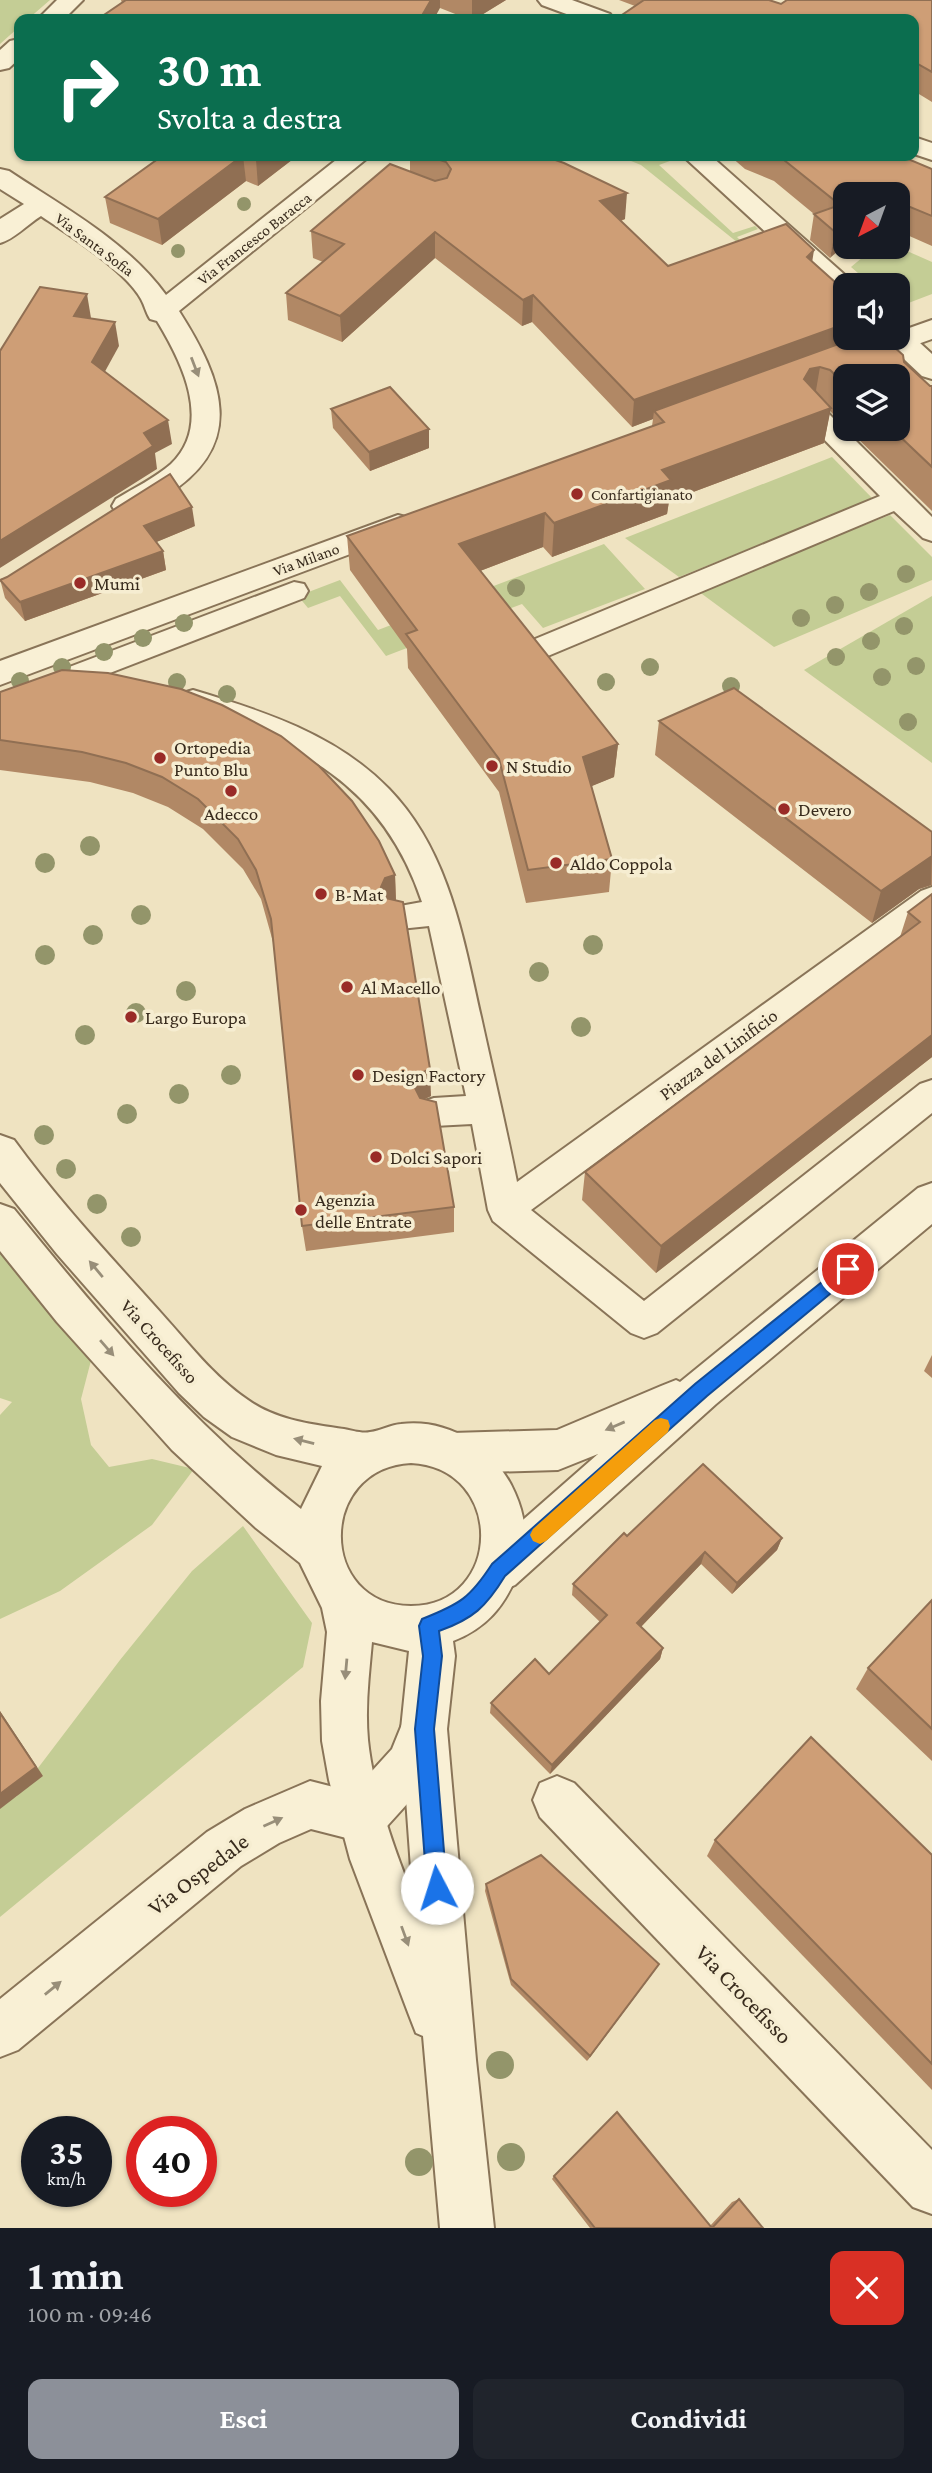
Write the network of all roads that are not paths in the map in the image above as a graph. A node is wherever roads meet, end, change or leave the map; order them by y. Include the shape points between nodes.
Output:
1 (71, 0) edge
2 (547, 4) edge
3 (56, 14) edge
4 (584, 14) edge
5 (14, 50) edge
6 (0, 63) edge
7 (702, 161) edge
8 (360, 164) edge
9 (0, 177) edge
10 (42, 204) junction
11 (0, 235) edge
12 (833, 279) edge
13 (160, 313) junction
14 (932, 329) edge
15 (910, 336) edge
16 (910, 349) edge
17 (871, 350) edge
18 (822, 369) edge
19 (932, 370) edge
20 (813, 414) edge
21 (898, 499) junction
22 (428, 514) edge
23 (104, 520) edge
24 (932, 532) edge
25 (294, 591) dead end
26 (533, 651) edge
27 (35, 659) junction
28 (0, 665) edge
29 (0, 673) edge
30 (74, 676) junction
31 (132, 687) edge
32 (169, 694) edge
33 (0, 703) edge
34 (932, 899) edge
35 (442, 912) junction
36 (400, 917) edge
37 (932, 1094) edge
38 (486, 1109) junction
39 (433, 1112) edge
40 (0, 1152) edge
41 (932, 1200) edge
42 (505, 1210) junction
43 (0, 1221) edge
44 (701, 1390) junction
45 (371, 1453) junction
46 (452, 1453) junction
47 (316, 1548) junction
48 (499, 1570) junction
49 (343, 1601) junction
50 (429, 1626) junction
51 (424, 1729) junction
52 (556, 1800) dead end
53 (362, 1818) junction
54 (0, 2032) edge
55 (450, 2060) junction
56 (932, 2188) edge
57 (467, 2228) edge

1 - 3 street
2 - 4 street
5 - 6 street
7 - 12 street
8 - 13 street, Via Francesco Baracca
9 - 10 street, Via Santa Sofia
10 - 11 street
10 - 13 street, Via Santa Sofia via 129,268 159,304
13 -> 23 street, Via Santa Sofia via 166,312 189,349 208,405 204,430 196,453 182,471
14 - 15 street
16 - 19 street
17 - 18 street
20 - 21 street
21 - 24 street
21 - 26 street
22 - 27 street, Via Milano
25 - 30 street
27 - 28 street, Via Milano
27 - 29 street, Via Milano
30 - 31 street
30 - 33 street
32 - 35 street via 236,725 289,733 329,756 379,797 407,832
34 - 42 street, Piazza del Linificio
35 - 36 street
35 - 38 street
37 - 42 street via 644,1322
38 - 39 street
38 - 42 street
45 -> 40 street, Via Crocefisso via 271,1432 247,1423 205,1392
41 - 44 street
43 -> 47 street via 127,1372 204,1453
44 -> 46 street via 558,1450
44 - 48 street
45 - 46 street via 425,1445
45 - 47 street via 347,1469 328,1492 317,1519
46 - 48 street via 475,1468 493,1489 503,1515 505,1543
47 - 49 street via 325,1577
48 - 50 street via 483,1595 467,1608
49 - 50 street via 369,1619 398,1627
49 -> 53 street via 350,1632 345,1741
50 - 51 street via 432,1656
51 - 53 street via 409,1766
51 - 55 street
52 - 56 street, Via Crocefisso
54 -> 53 street, Via Ospedale via 224,1849 262,1826 310,1805
53 -> 55 street
55 - 57 street

